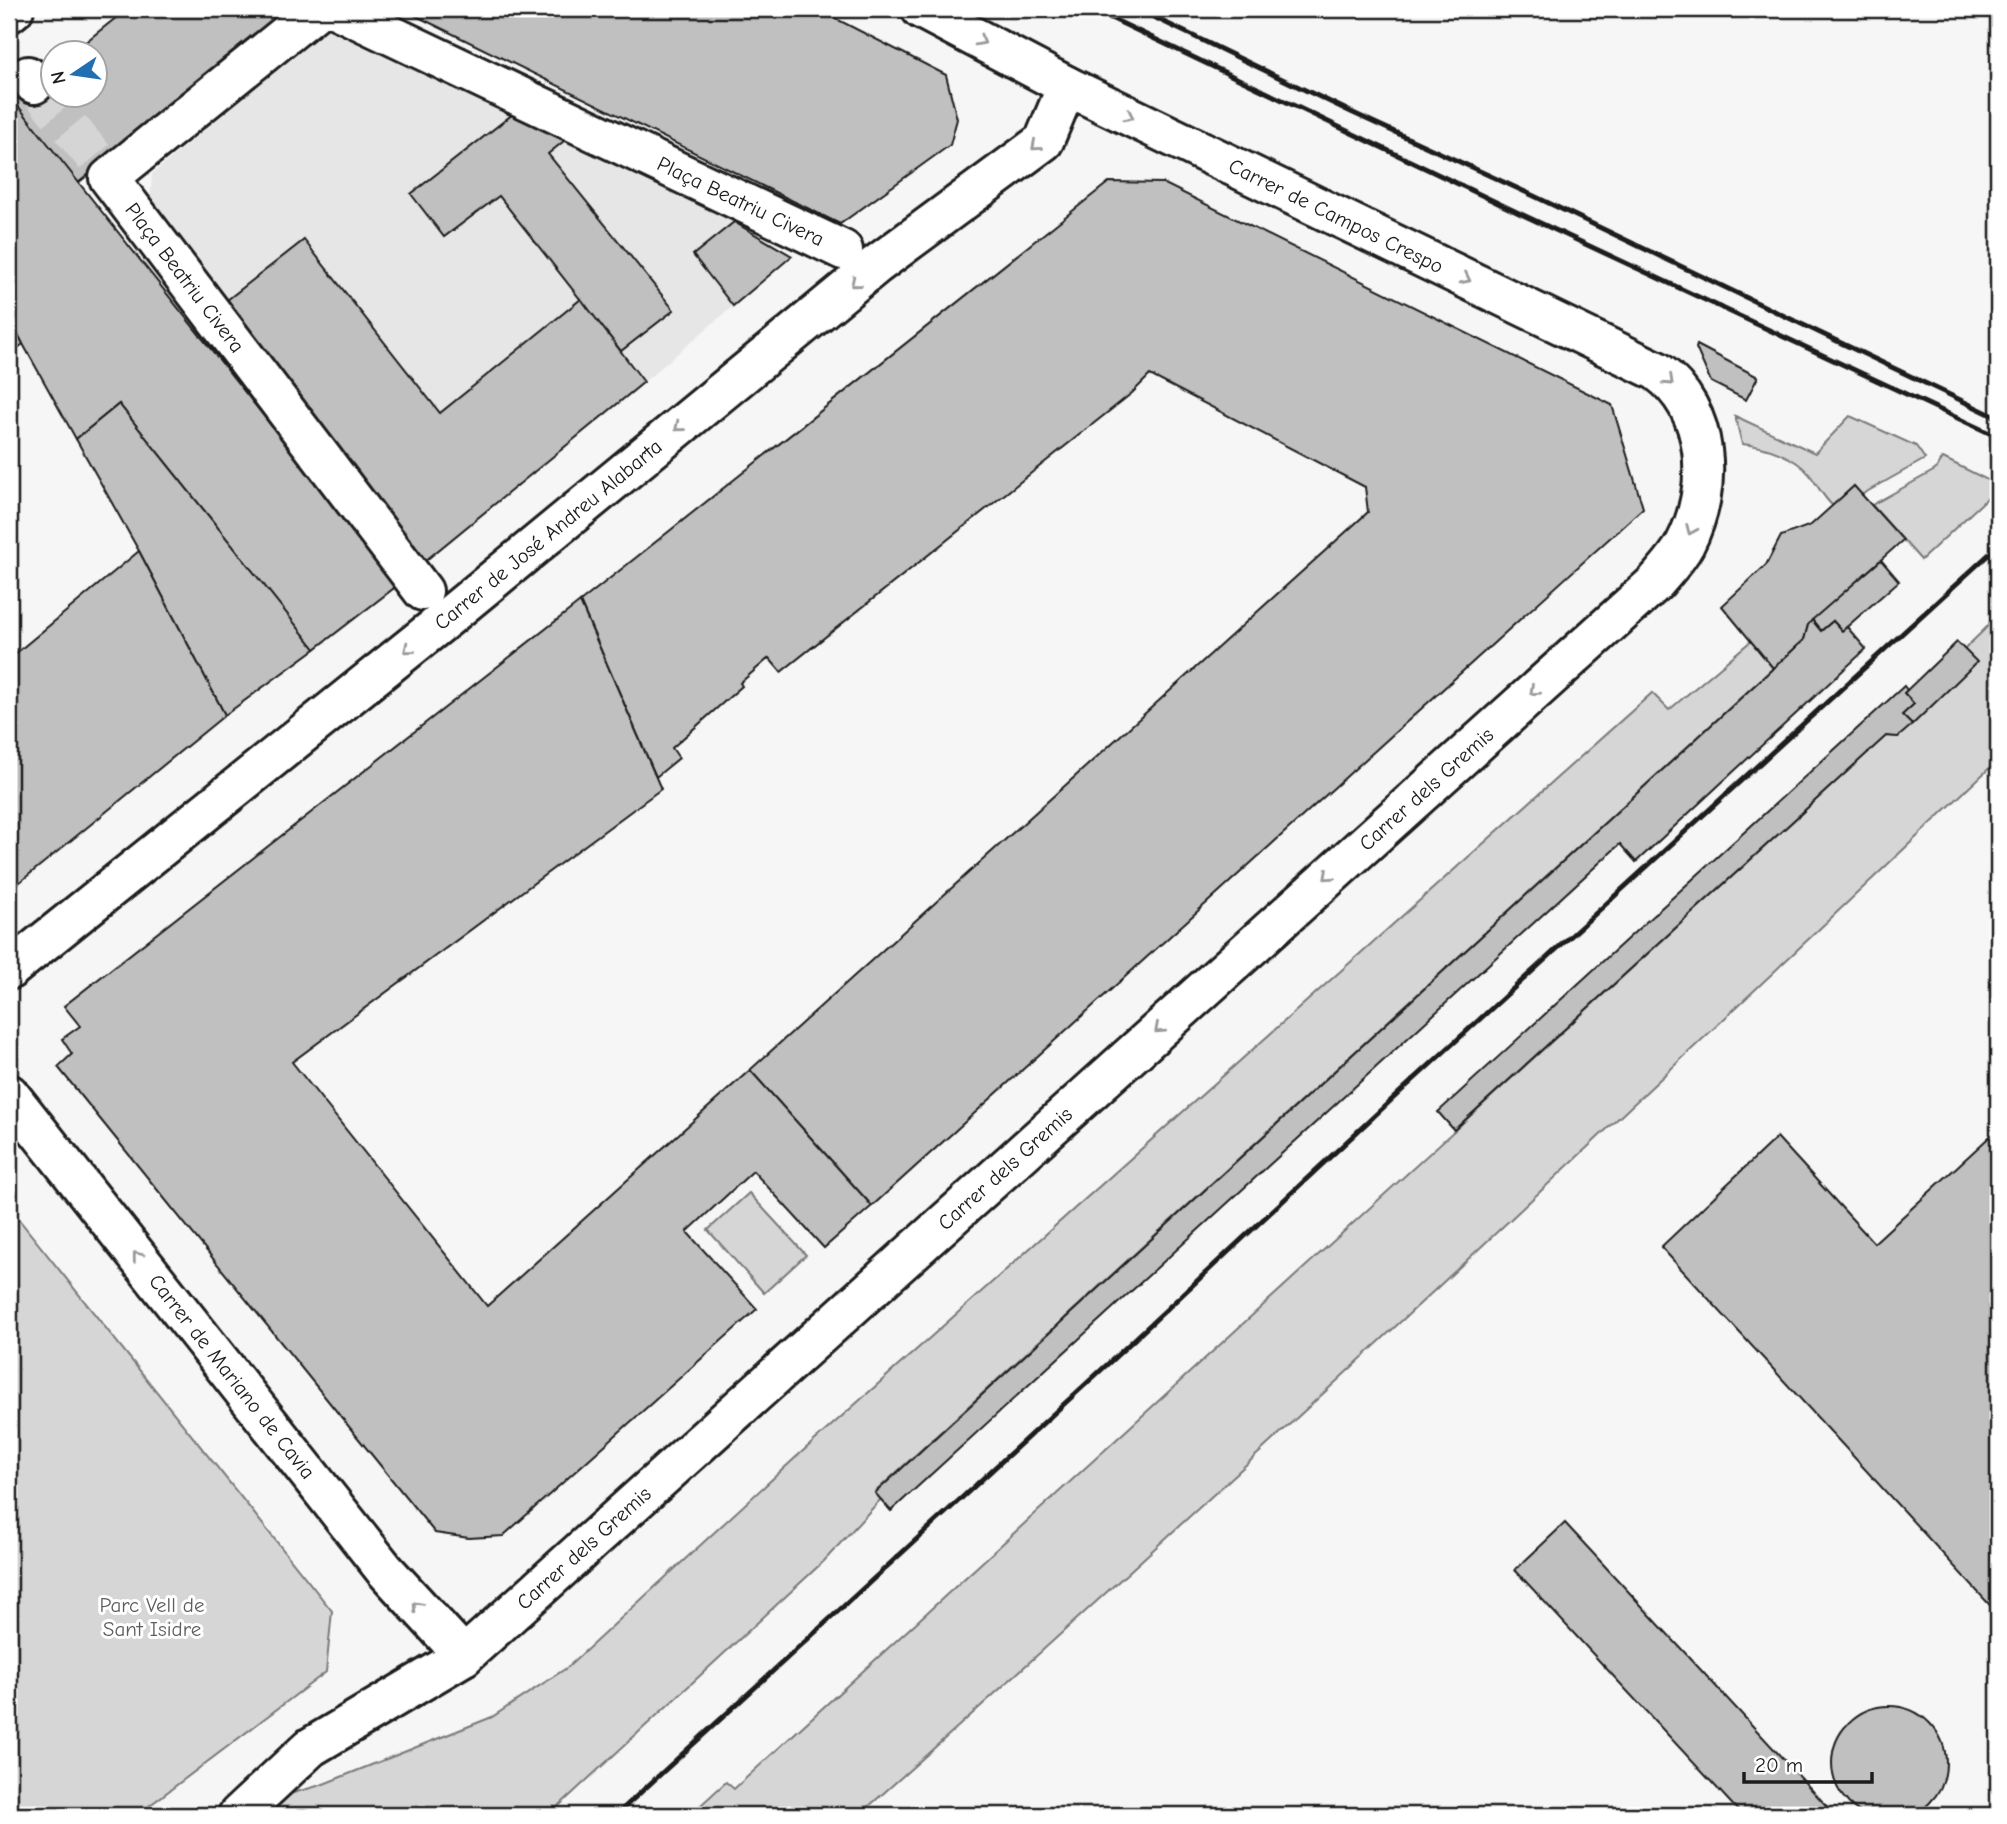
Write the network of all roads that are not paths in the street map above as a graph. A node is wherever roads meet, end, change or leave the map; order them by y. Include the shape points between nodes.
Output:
1 (14, 9) edge
2 (318, 9) edge
3 (336, 9) edge
4 (921, 9) edge
5 (9, 13) edge
6 (1068, 86) junction
7 (843, 250) dead end
8 (1703, 463) joint
9 (423, 591) dead end
10 (9, 970) edge
11 (9, 1094) edge
12 (464, 1656) junction
13 (238, 1815) edge

1 - 5 street
2 - 9 street, Plaça Beatriu Civera via 105,171
3 - 7 street, Plaça Beatriu Civera
4 -> 6 street, Carrer de Campos Crespo
6 -> 8 street, Carrer de Campos Crespo via 1657,371 1689,407
6 -> 10 street, Carrer de José Andreu Alabarta via 1044,141 876,265
8 -> 12 street, Carrer dels Gremis via 1693,526 1674,562 1655,583
12 -> 11 street, Carrer de Mariano de Cavia via 384,1569
12 - 13 street, Carrer dels Gremis via 311,1747

